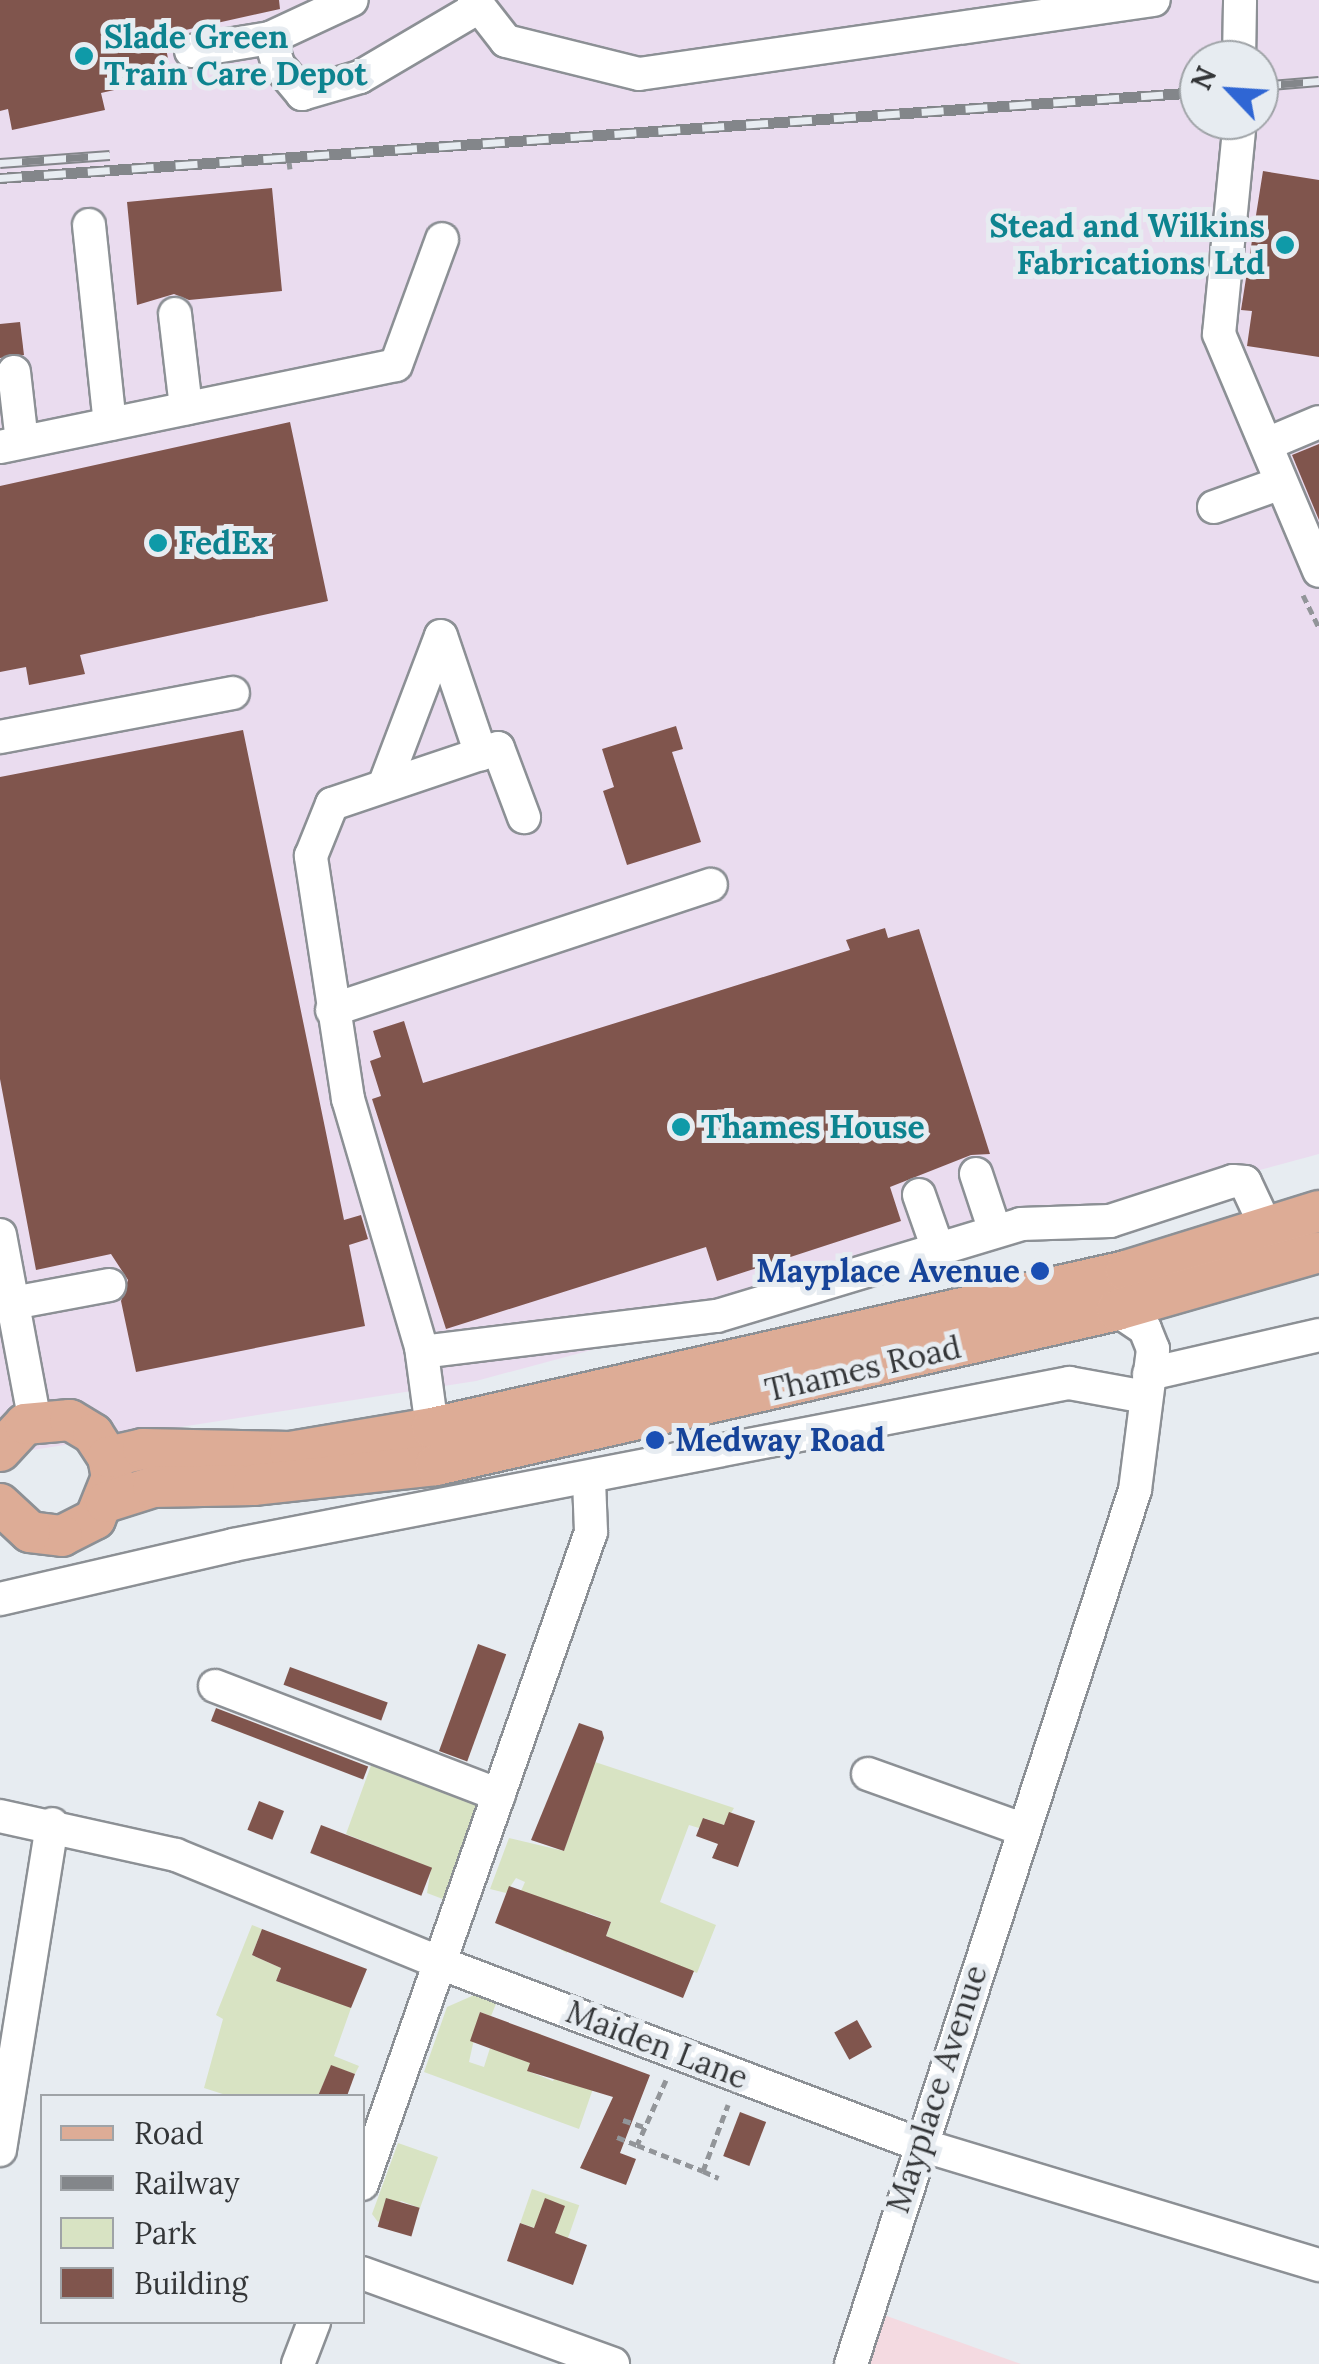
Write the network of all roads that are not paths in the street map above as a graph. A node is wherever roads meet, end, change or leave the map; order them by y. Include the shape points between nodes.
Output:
1 (352, 0) edge
2 (1154, 0) edge
3 (1240, 0) edge
4 (476, 3) edge
5 (270, 38) junction
6 (1239, 40) edge
7 (192, 51) dead end
8 (1238, 140) edge
9 (88, 224) dead end
10 (442, 239) dead end
11 (174, 314) dead end
12 (14, 372) dead end
13 (186, 408) junction
14 (1319, 422) edge
15 (110, 424) junction
16 (11, 444) edge
17 (1267, 444) junction
18 (1281, 482) junction
19 (1214, 507) dead end
20 (1319, 571) edge
21 (233, 693) dead end
22 (0, 737) edge
23 (481, 754) junction
24 (384, 786) junction
25 (524, 817) dead end
26 (711, 884) dead end
27 (332, 1010) junction
28 (976, 1174) dead end
29 (919, 1195) dead end
30 (1319, 1211) edge
31 (1267, 1229) junction
32 (995, 1232) junction
33 (0, 1235) edge
34 (938, 1249) junction
35 (1319, 1252) edge
36 (110, 1286) dead end
37 (13, 1304) junction
38 (1117, 1310) junction
39 (1319, 1335) edge
40 (422, 1352) junction
41 (1148, 1385) junction
42 (35, 1422) junction
43 (432, 1428) junction
44 (0, 1451) edge
45 (108, 1457) junction
46 (589, 1479) junction
47 (106, 1502) junction
48 (3, 1514) edge
49 (0, 1599) edge
50 (215, 1686) dead end
51 (868, 1774) dead end
52 (499, 1796) junction
53 (0, 1816) edge
54 (52, 1824) junction
55 (1022, 1829) junction
56 (440, 1963) junction
57 (918, 2144) junction
58 (0, 2150) edge
59 (365, 2176) edge
60 (1319, 2264) edge
61 (365, 2274) edge
62 (313, 2324) edge
63 (298, 2364) edge
64 (613, 2364) edge
65 (851, 2364) edge

1 - 5 street
2 - 4 street via 639,74 506,42
3 - 6 street
4 - 5 street via 360,77 314,92 291,88
5 - 7 street
8 - 17 street via 1219,334
9 - 15 street
10 - 13 street via 396,365
11 - 13 street
12 - 16 street
13 - 15 street
14 - 17 street
15 - 16 street
17 - 18 street
18 - 19 street
18 - 20 street
21 - 22 street
23 - 24 street
23 - 24 street via 441,636
23 - 25 street via 498,748
24 - 27 street via 332,804 310,856
26 - 27 street
27 - 40 street via 348,1099
28 - 32 street
29 - 34 street
30 - 31 main road, Thames Road
31 - 32 street via 1244,1182 1234,1182 1110,1221 1021,1224
31 - 43 main road, Thames Road via 1126,1271
32 - 34 street
33 - 37 street
34 - 40 street via 716,1316
35 - 38 main road, Thames Road
36 - 37 street
37 - 42 street
38 - 41 street, Mayplace Avenue via 1145,1329 1153,1349
38 - 47 main road, Thames Road via 436,1465 253,1485 153,1487
39 - 41 street, Thames Road
40 - 43 street
41 - 46 street, Thames Road via 1069,1383
41 - 55 street, Mayplace Avenue via 1136,1490
42 - 44 main road via 9,1437
42 - 45 main road via 70,1420 93,1434
43 - 45 main road, Thames Road via 290,1452 143,1450
45 - 47 main road
46 - 49 street, Thames Road via 233,1545
46 - 52 street via 591,1532
47 - 48 main road, Thames Road via 82,1529 62,1536 30,1532
50 - 52 street
51 - 55 street
52 - 56 street
53 - 54 street, Maiden Lane
54 - 56 street, Maiden Lane via 176,1854
54 - 58 street
55 - 57 street, Mayplace Avenue
56 - 57 street, Maiden Lane
56 - 59 street
57 - 60 street, Maiden Lane
57 - 65 street, Mayplace Avenue
61 - 64 street
62 - 63 street

